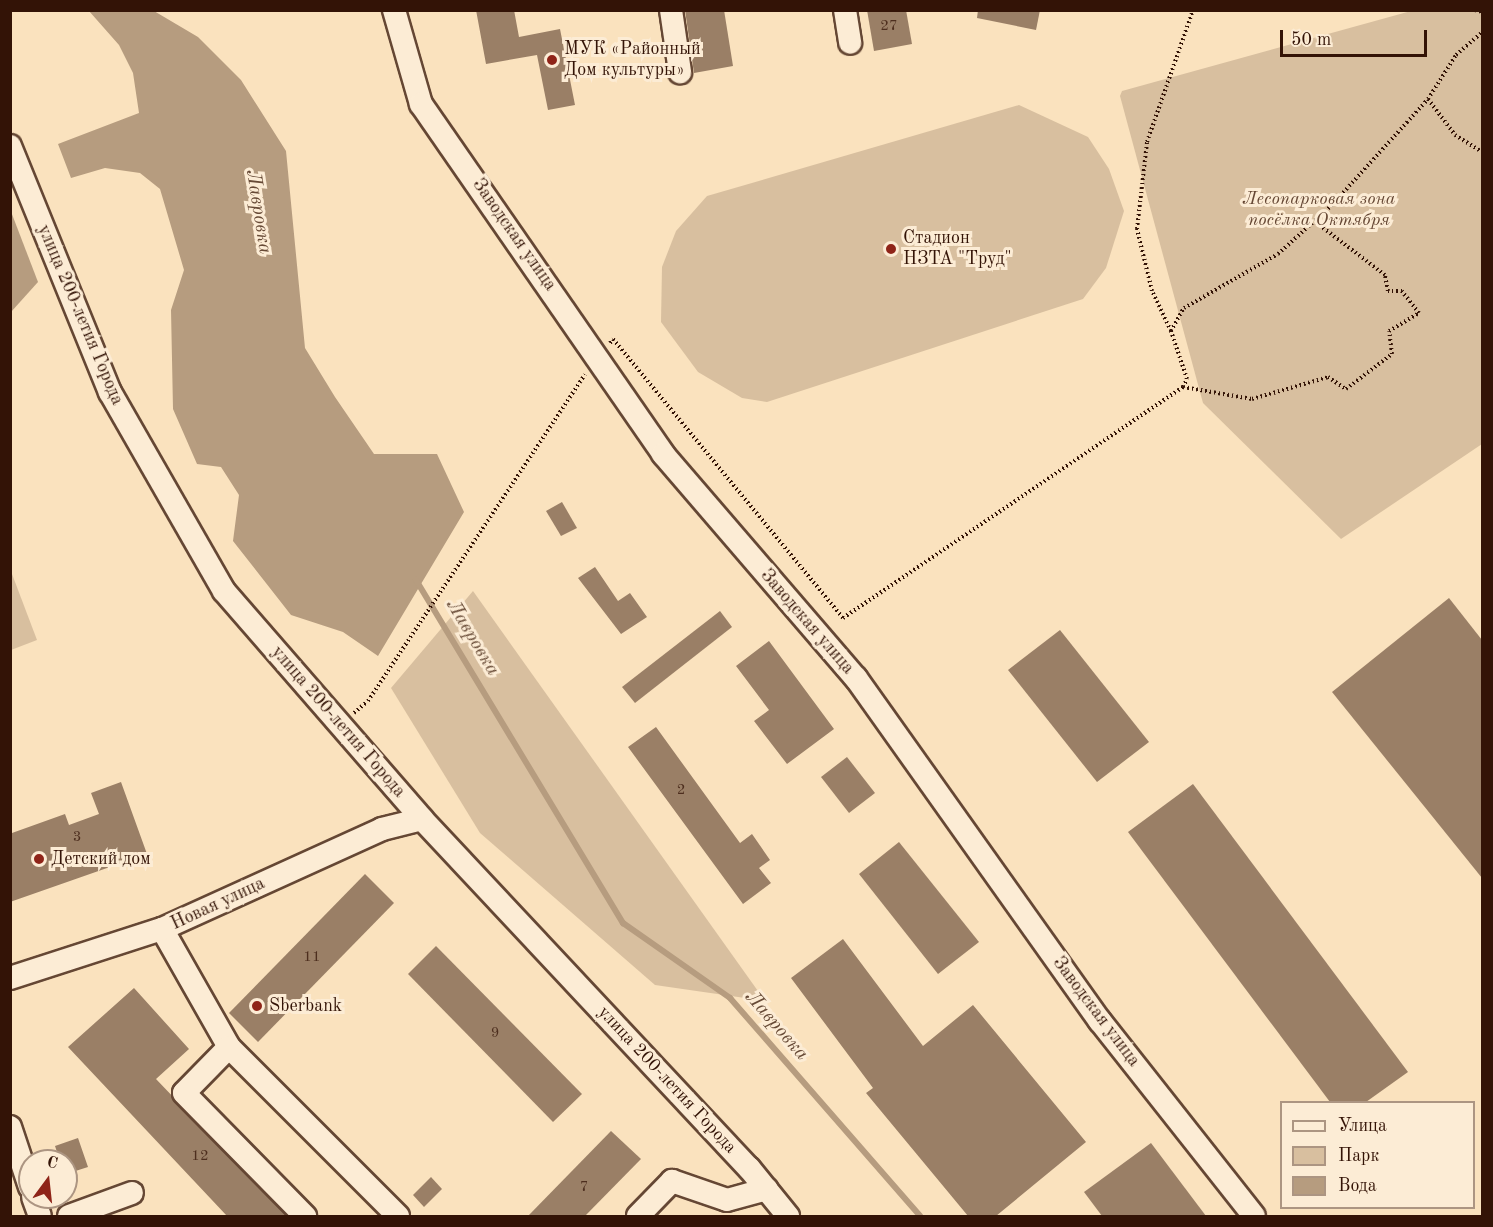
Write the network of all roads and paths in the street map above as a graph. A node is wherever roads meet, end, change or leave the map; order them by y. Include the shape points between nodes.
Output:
1 (394, 10) edge
2 (670, 10) edge
3 (845, 10) edge
4 (1193, 10) edge
5 (1475, 10) edge
6 (1482, 12) edge
7 (1482, 32) edge
8 (850, 43) dead end
9 (680, 72) dead end
10 (1428, 99) junction
11 (10, 146) edge
12 (1482, 152) edge
13 (1314, 221) junction
14 (1171, 331) junction
15 (597, 358) junction
16 (1184, 387) junction
17 (340, 725) junction
18 (422, 819) junction
19 (162, 929) junction
20 (10, 978) edge
21 (229, 1047) junction
22 (10, 1127) edge
23 (18, 1151) edge
24 (767, 1188) junction
25 (132, 1193) dead end
26 (69, 1216) edge
27 (305, 1216) edge
28 (398, 1216) edge
29 (638, 1216) edge
30 (788, 1216) edge
31 (1254, 1216) edge

1 - 15 street, Заводская улица via 421,104
2 - 9 street
3 - 8 street
4 - 14 path via 1147,142 1137,229 1152,291
5 - 6 path
7 - 10 path via 1456,55
10 - 12 path via 1455,135
10 - 13 path
11 - 17 street, улица 200-летия Города via 122,412 224,591
13 - 14 path via 1278,254 1184,308
13 - 16 path via 1385,275 1388,291 1402,291 1419,313 1389,331 1392,354 1346,389 1328,377 1252,399
14 - 16 path via 1187,379
15 - 16 path via 613,339 843,618
15 - 17 path via 368,701
15 - 31 street, Заводская улица via 663,454 856,678 1100,1021
17 - 18 street, улица 200-летия Города
18 - 19 street, Новая улица via 382,829
18 - 24 street, улица 200-летия Города
19 - 20 street, Новая улица
19 - 21 street
21 - 27 street via 184,1093
21 - 28 street
22 - 23 street
24 - 29 street via 727,1200 672,1181
24 - 30 street, улица 200-летия Города
25 - 26 street

